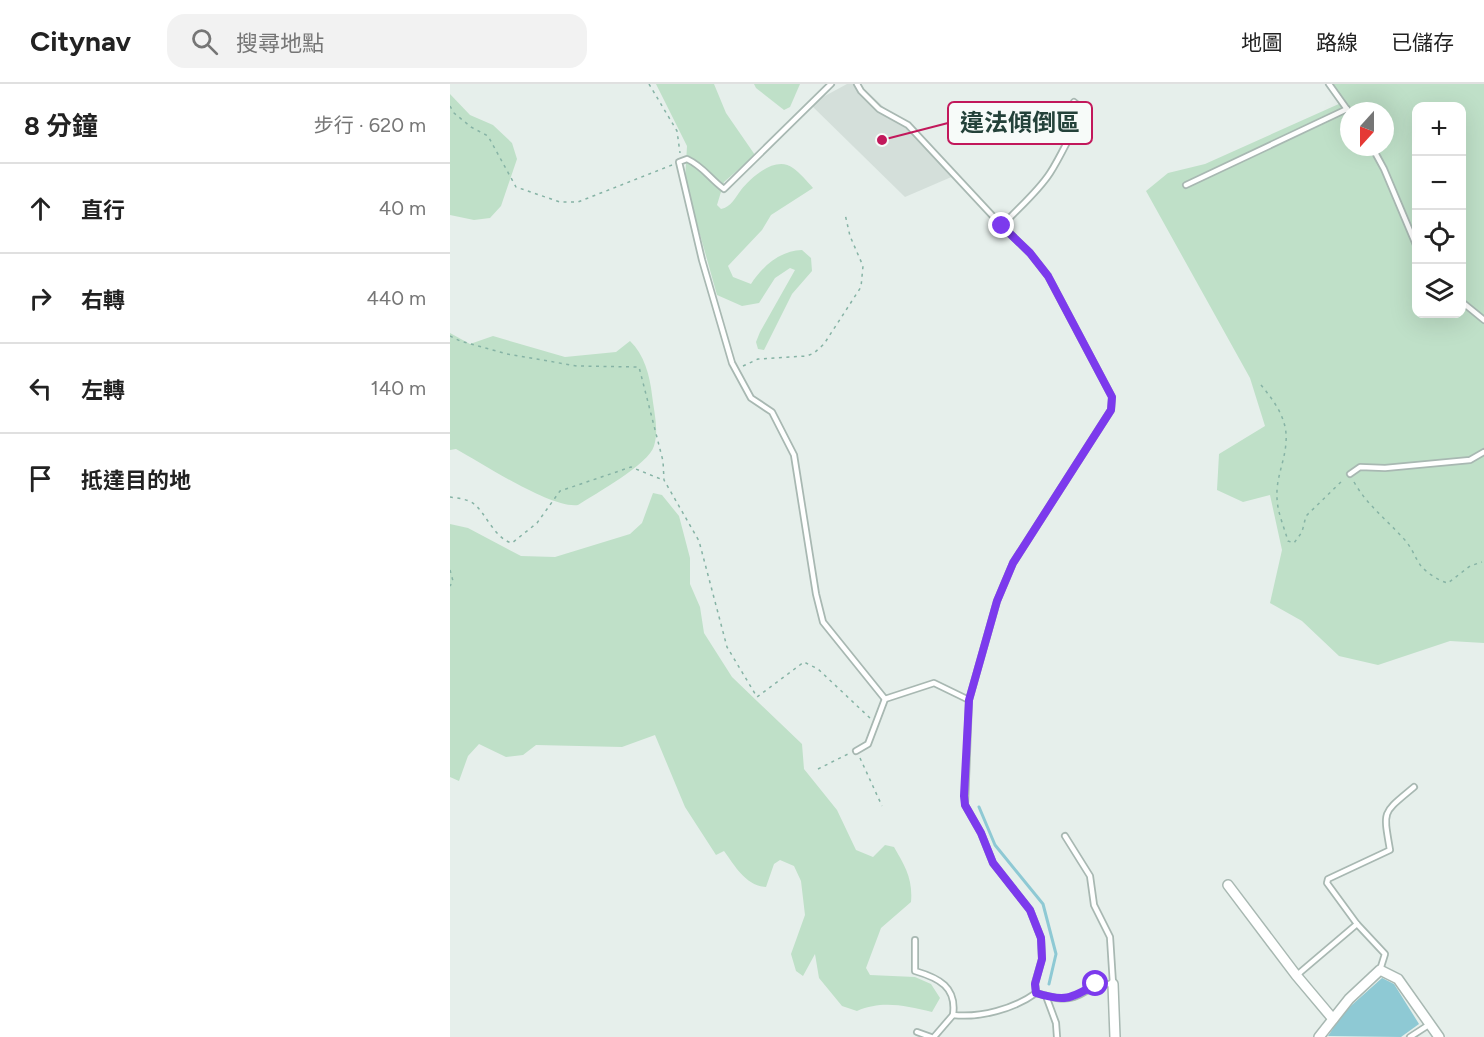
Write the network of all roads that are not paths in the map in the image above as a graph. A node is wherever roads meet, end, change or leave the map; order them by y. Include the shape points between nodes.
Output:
1 (831, 84) edge
2 (857, 84) edge
3 (1329, 84) edge
4 (1074, 102) dead end
5 (1342, 102) edge
6 (1340, 115) edge
7 (1377, 156) edge
8 (1186, 185) dead end
9 (1002, 226) junction
10 (1412, 236) edge
11 (1466, 306) edge
12 (1484, 320) edge
13 (1484, 452) edge
14 (1350, 474) road end
15 (885, 699) junction
16 (969, 700) junction
17 (856, 751) road end
18 (1414, 787) dead end
19 (1065, 836) dead end
20 (1228, 885) dead end
21 (1357, 924) junction
22 (915, 940) dead end
23 (1380, 970) junction
24 (1296, 975) junction
25 (1113, 984) junction
26 (1036, 993) junction
27 (1046, 996) junction
28 (953, 1015) junction
29 (1333, 1019) junction
30 (1430, 1024) junction
31 (916, 1032) dead end
32 (932, 1037) edge
33 (1057, 1037) edge
34 (1115, 1037) edge
35 (1319, 1037) edge
36 (1410, 1037) edge
37 (1439, 1037) edge

1 - 15 lane via 724,189 701,166 687,159 679,162 702,260 735,369 751,398 772,412 794,455 823,622
2 - 9 lane via 879,109 908,125
3 - 5 lane
4 - 9 lane via 1085,111 1072,129 1063,153 1048,177
6 - 8 lane
7 - 10 lane
9 - 16 lane via 1048,276 1112,397 1111,410 1013,563 997,601
11 - 12 lane
13 - 14 lane via 1470,460 1360,467
15 - 16 lane via 934,683
15 - 17 lane via 867,744
16 - 26 lane via 965,805 993,863 1030,910 1041,938
18 - 21 lane via 1388,808 1385,821 1390,850 1329,879 1327,884
19 - 25 lane via 1090,876 1094,905 1110,937
20 - 24 street
21 - 23 lane via 1385,954
21 - 24 lane
22 - 28 lane via 915,971 938,978 955,1003
23 - 29 street
23 - 30 street via 1398,979
24 - 29 street
25 - 27 lane via 1096,984 1073,998
25 - 34 street
26 - 27 lane
26 - 28 lane via 1025,1001 977,1016
27 - 33 lane
28 - 32 lane
29 - 35 street
30 - 36 lane
30 - 37 street
31 - 32 lane

